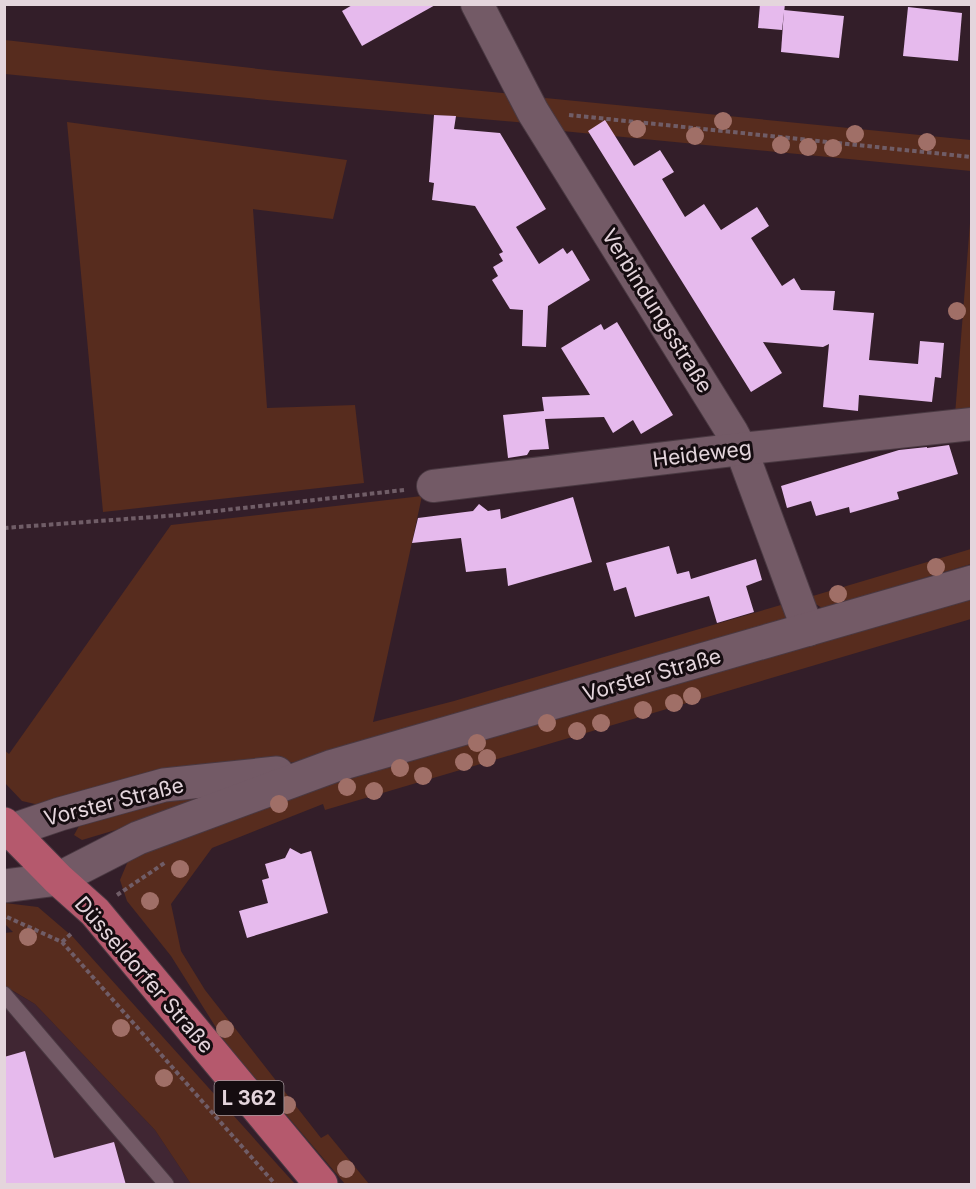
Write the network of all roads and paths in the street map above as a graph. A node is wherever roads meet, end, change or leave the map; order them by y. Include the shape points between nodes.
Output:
1 (477, 4) edge
2 (533, 112) junction
3 (972, 157) edge
4 (972, 424) edge
5 (741, 449) junction
6 (433, 486) joint
7 (4, 528) edge
8 (972, 582) edge
9 (808, 630) junction
10 (333, 766) junction
11 (6, 829) edge
12 (58, 879) junction
13 (4, 886) edge
14 (4, 915) edge
15 (4, 994) edge
16 (166, 1185) edge
17 (275, 1185) edge
18 (321, 1185) edge

1 - 2 street, Verbindungsstraße
2 - 3 path
2 - 5 street, Verbindungsstraße
4 - 5 street, Heideweg
5 - 6 street, Heideweg
5 - 9 street, Verbindungsstraße
6 - 7 path via 180,515
8 - 9 street, Vorster Straße
9 - 10 street, Vorster Straße
10 - 11 street, Vorster Straße via 164,785
10 - 12 street, Vorster Straße via 138,838
11 - 12 main road, Düsseldorfer Straße / L 362
12 - 13 street, Düsseldorfer Straße
12 - 18 main road, Düsseldorfer Straße / L 362 via 95,912
14 - 17 path via 62,942
15 - 16 lane

